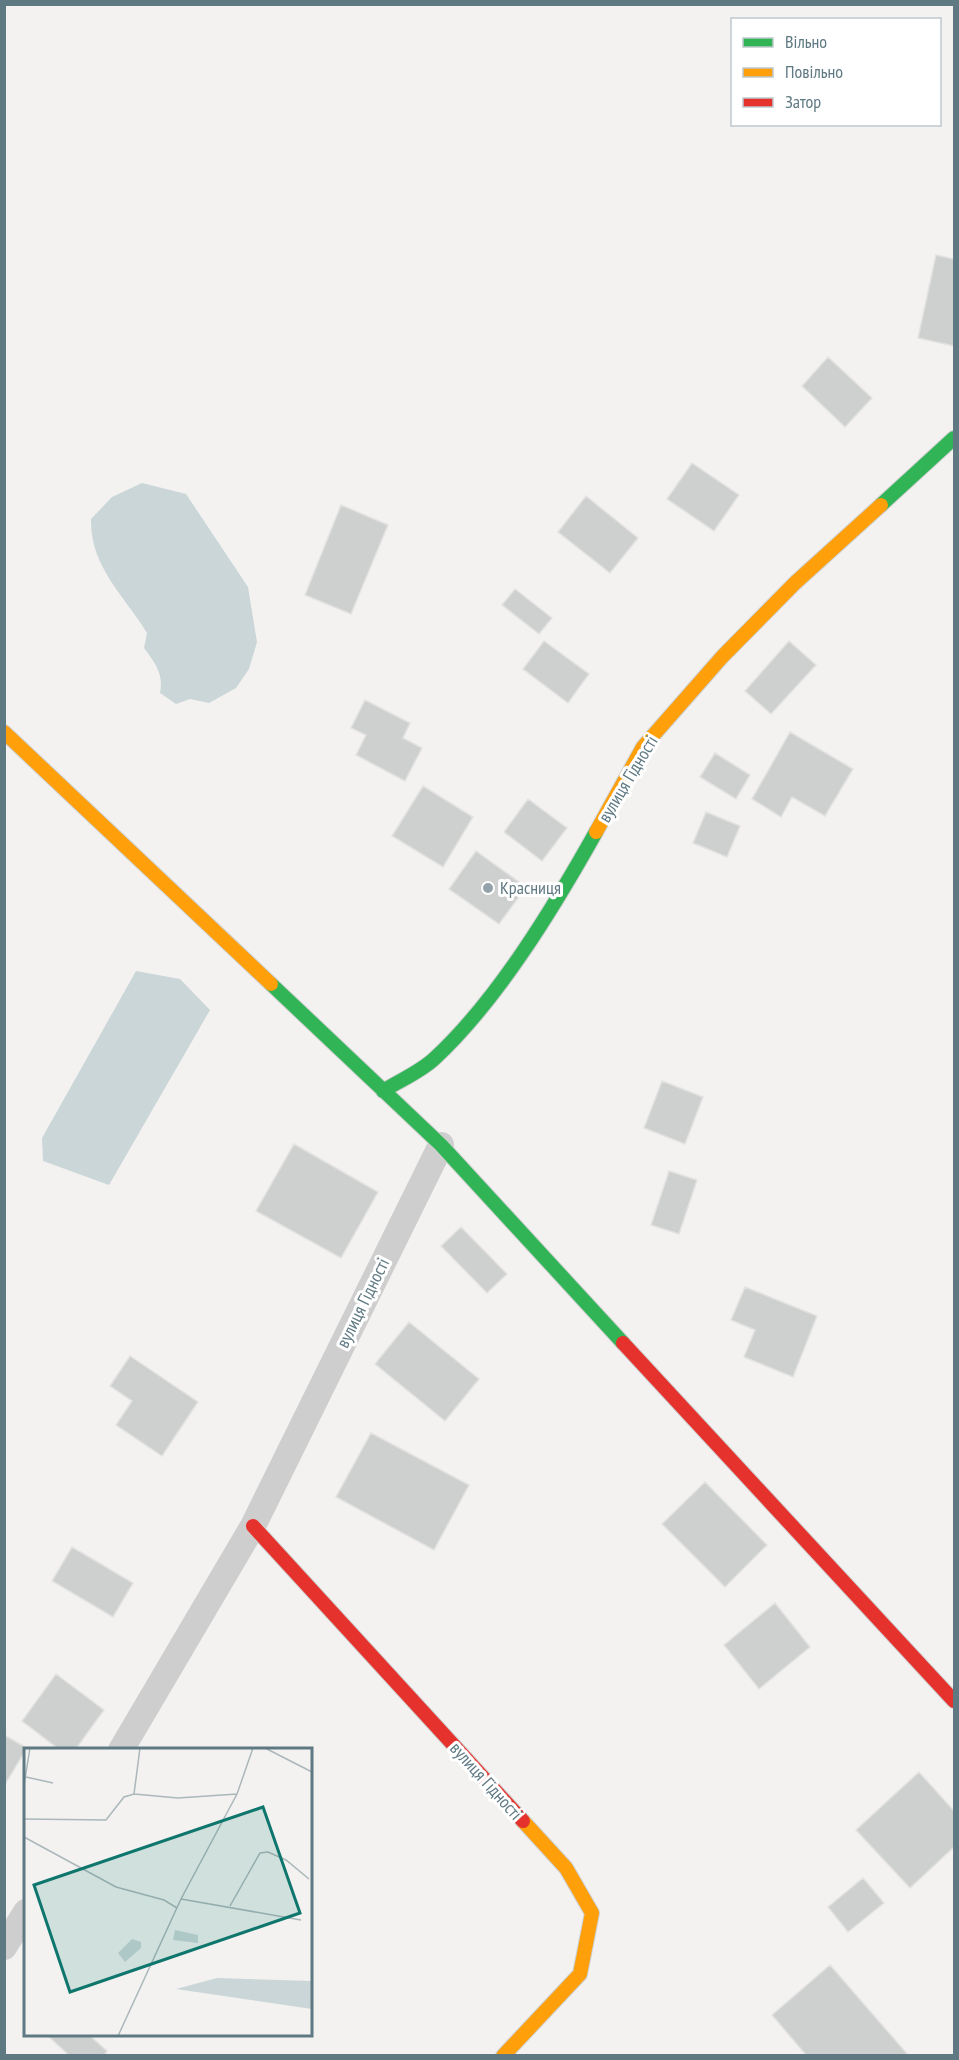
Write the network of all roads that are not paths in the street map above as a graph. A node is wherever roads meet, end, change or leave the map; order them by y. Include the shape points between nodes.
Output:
1 (954, 438) edge
2 (4, 732) edge
3 (384, 1090) junction
4 (441, 1145) junction
5 (253, 1526) junction
6 (954, 1701) edge
7 (122, 1748) edge
8 (24, 1915) edge
9 (4, 1947) edge
10 (503, 2055) edge

1 - 3 street, вулиця Гідності via 787,591 643,747 573,873 484,1006 432,1061
2 - 3 street
3 - 4 street
4 - 5 street, вулиця Гідності
4 - 6 street
5 - 7 street, вулиця Гідності
5 - 10 street, вулиця Гідності via 566,1868 592,1913 580,1974
8 - 9 street

